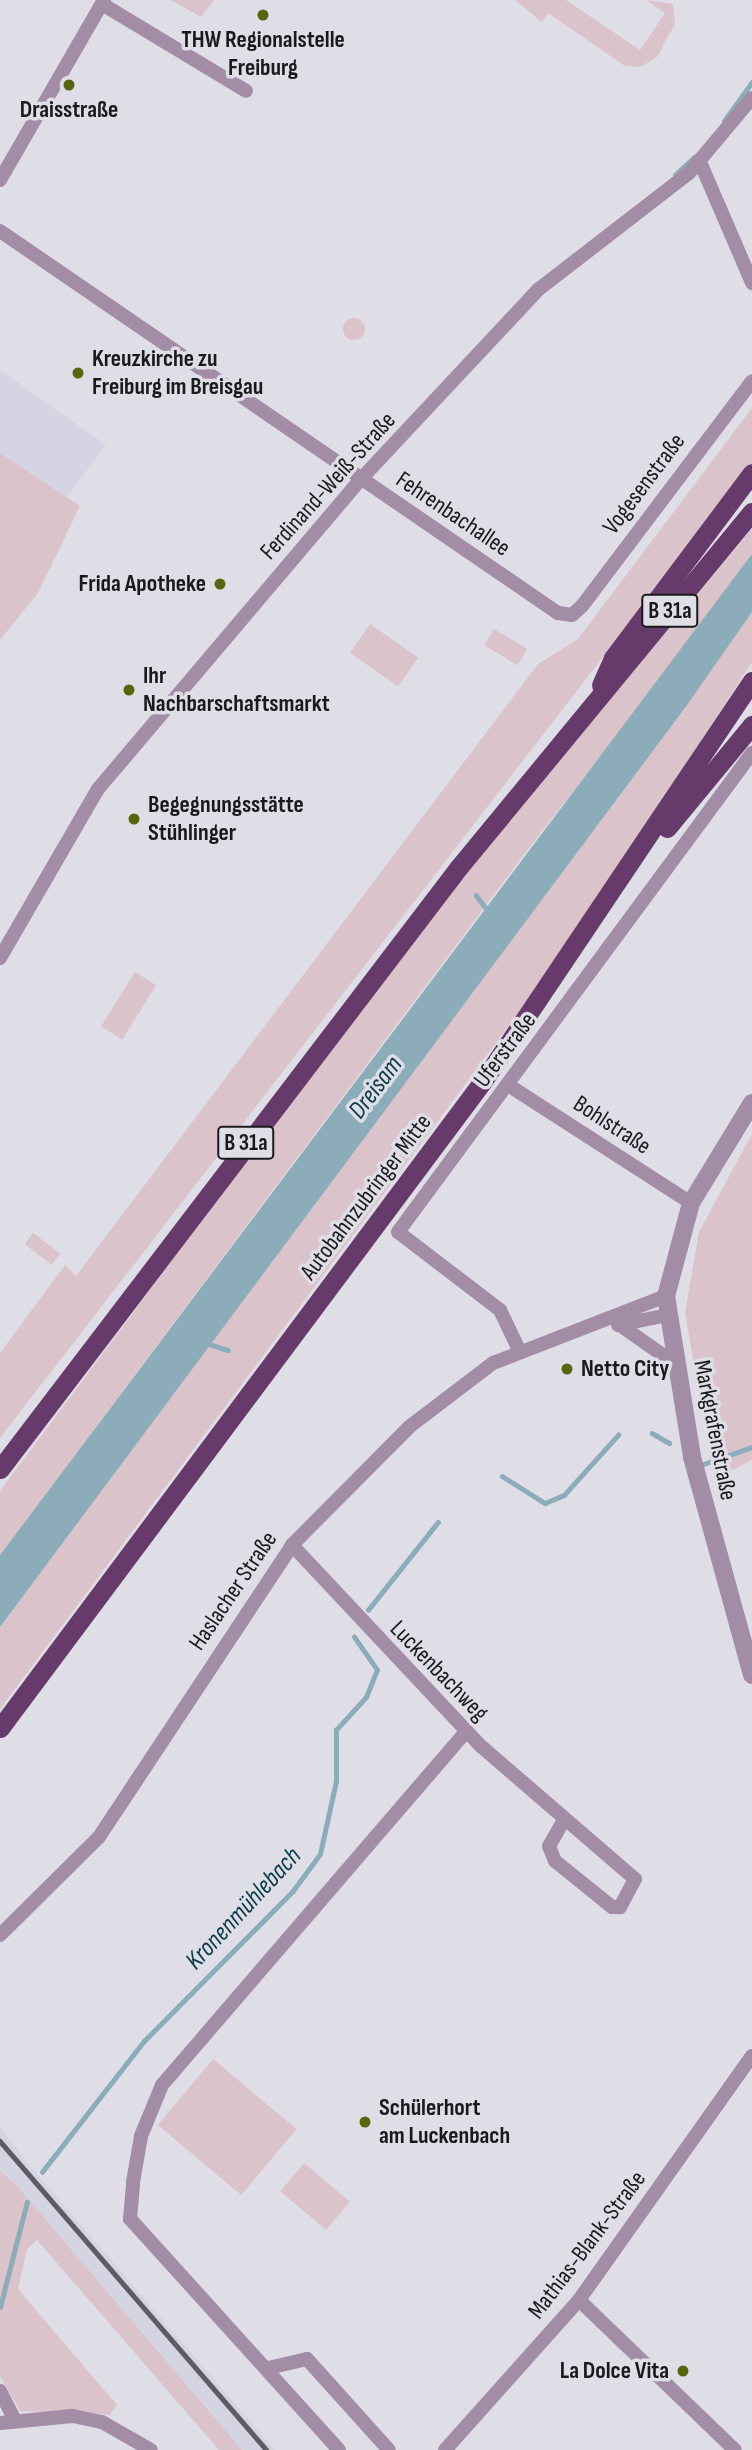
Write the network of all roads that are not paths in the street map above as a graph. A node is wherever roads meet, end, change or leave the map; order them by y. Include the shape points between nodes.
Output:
1 (103, 2) edge
2 (246, 91) dead end
3 (752, 97) edge
4 (700, 162) junction
5 (0, 180) edge
6 (0, 231) edge
7 (752, 284) edge
8 (752, 380) edge
9 (752, 473) edge
10 (361, 479) junction
11 (752, 512) edge
12 (572, 615) joint
13 (752, 681) edge
14 (589, 711) junction
15 (752, 725) edge
16 (752, 753) edge
17 (643, 850) junction
18 (4, 940) edge
19 (0, 958) edge
20 (508, 1085) junction
21 (752, 1103) edge
22 (691, 1203) junction
23 (666, 1296) junction
24 (668, 1315) junction
25 (604, 1324) junction
26 (620, 1325) junction
27 (520, 1352) junction
28 (677, 1365) junction
29 (0, 1469) edge
30 (292, 1545) junction
31 (752, 1675) edge
32 (0, 1728) edge
33 (466, 1731) junction
34 (564, 1819) junction
35 (0, 1935) edge
36 (752, 2056) edge
37 (579, 2300) junction
38 (268, 2368) junction
39 (0, 2391) edge
40 (7, 2420) edge
41 (151, 2450) edge
42 (339, 2450) edge
43 (389, 2450) edge
44 (445, 2450) edge
45 (735, 2450) edge

1 - 2 street
1 - 5 street
3 - 4 street, Ferdinand-Weiß-Straße
4 - 7 street
4 - 10 street, Ferdinand-Weiß-Straße via 558,272
6 - 10 street, Fehrenbachallee
8 - 12 street, Vogesenstraße
9 - 14 highway via 613,658
10 - 12 street, Fehrenbachallee via 558,613
10 - 18 street, Ferdinand-Weiß-Straße via 98,789
11 - 14 highway, B 31a
13 - 17 highway, Autobahnzubringer Mitte
14 - 29 highway, B 31a via 358,996
15 - 17 highway via 697,798
16 - 20 street, Uferstraße
17 - 32 highway, Autobahnzubringer Mitte via 483,1081
18 - 19 street, Ferdinand-Weiß-Straße
20 - 22 street, Bohlstraße
20 - 27 street, Uferstraße via 398,1232 500,1310
21 - 22 street
22 - 23 street
23 - 24 street
23 - 25 street, Haslacher Straße
24 - 26 street, Haslacher Straße
24 - 28 street, Markgrafenstraße
25 - 26 street, Haslacher Straße
25 - 27 street, Haslacher Straße
26 - 28 street
27 - 30 street, Haslacher Straße via 442,1396
28 - 31 street, Markgrafenstraße via 699,1485
30 - 33 street, Luckenbachweg
30 - 35 street, Haslacher Straße via 99,1838
33 - 34 street, Luckenbachweg
33 - 38 street via 162,2085 141,2136 130,2219
34 - 34 street, Luckenbachweg via 549,1846 555,1861 617,1909 635,1879
36 - 37 street, Mathias-Blank-Straße
37 - 44 street, Mathias-Blank-Straße
37 - 45 street
38 - 42 street
38 - 43 street via 307,2359
39 - 40 street
40 - 41 street via 102,2422

